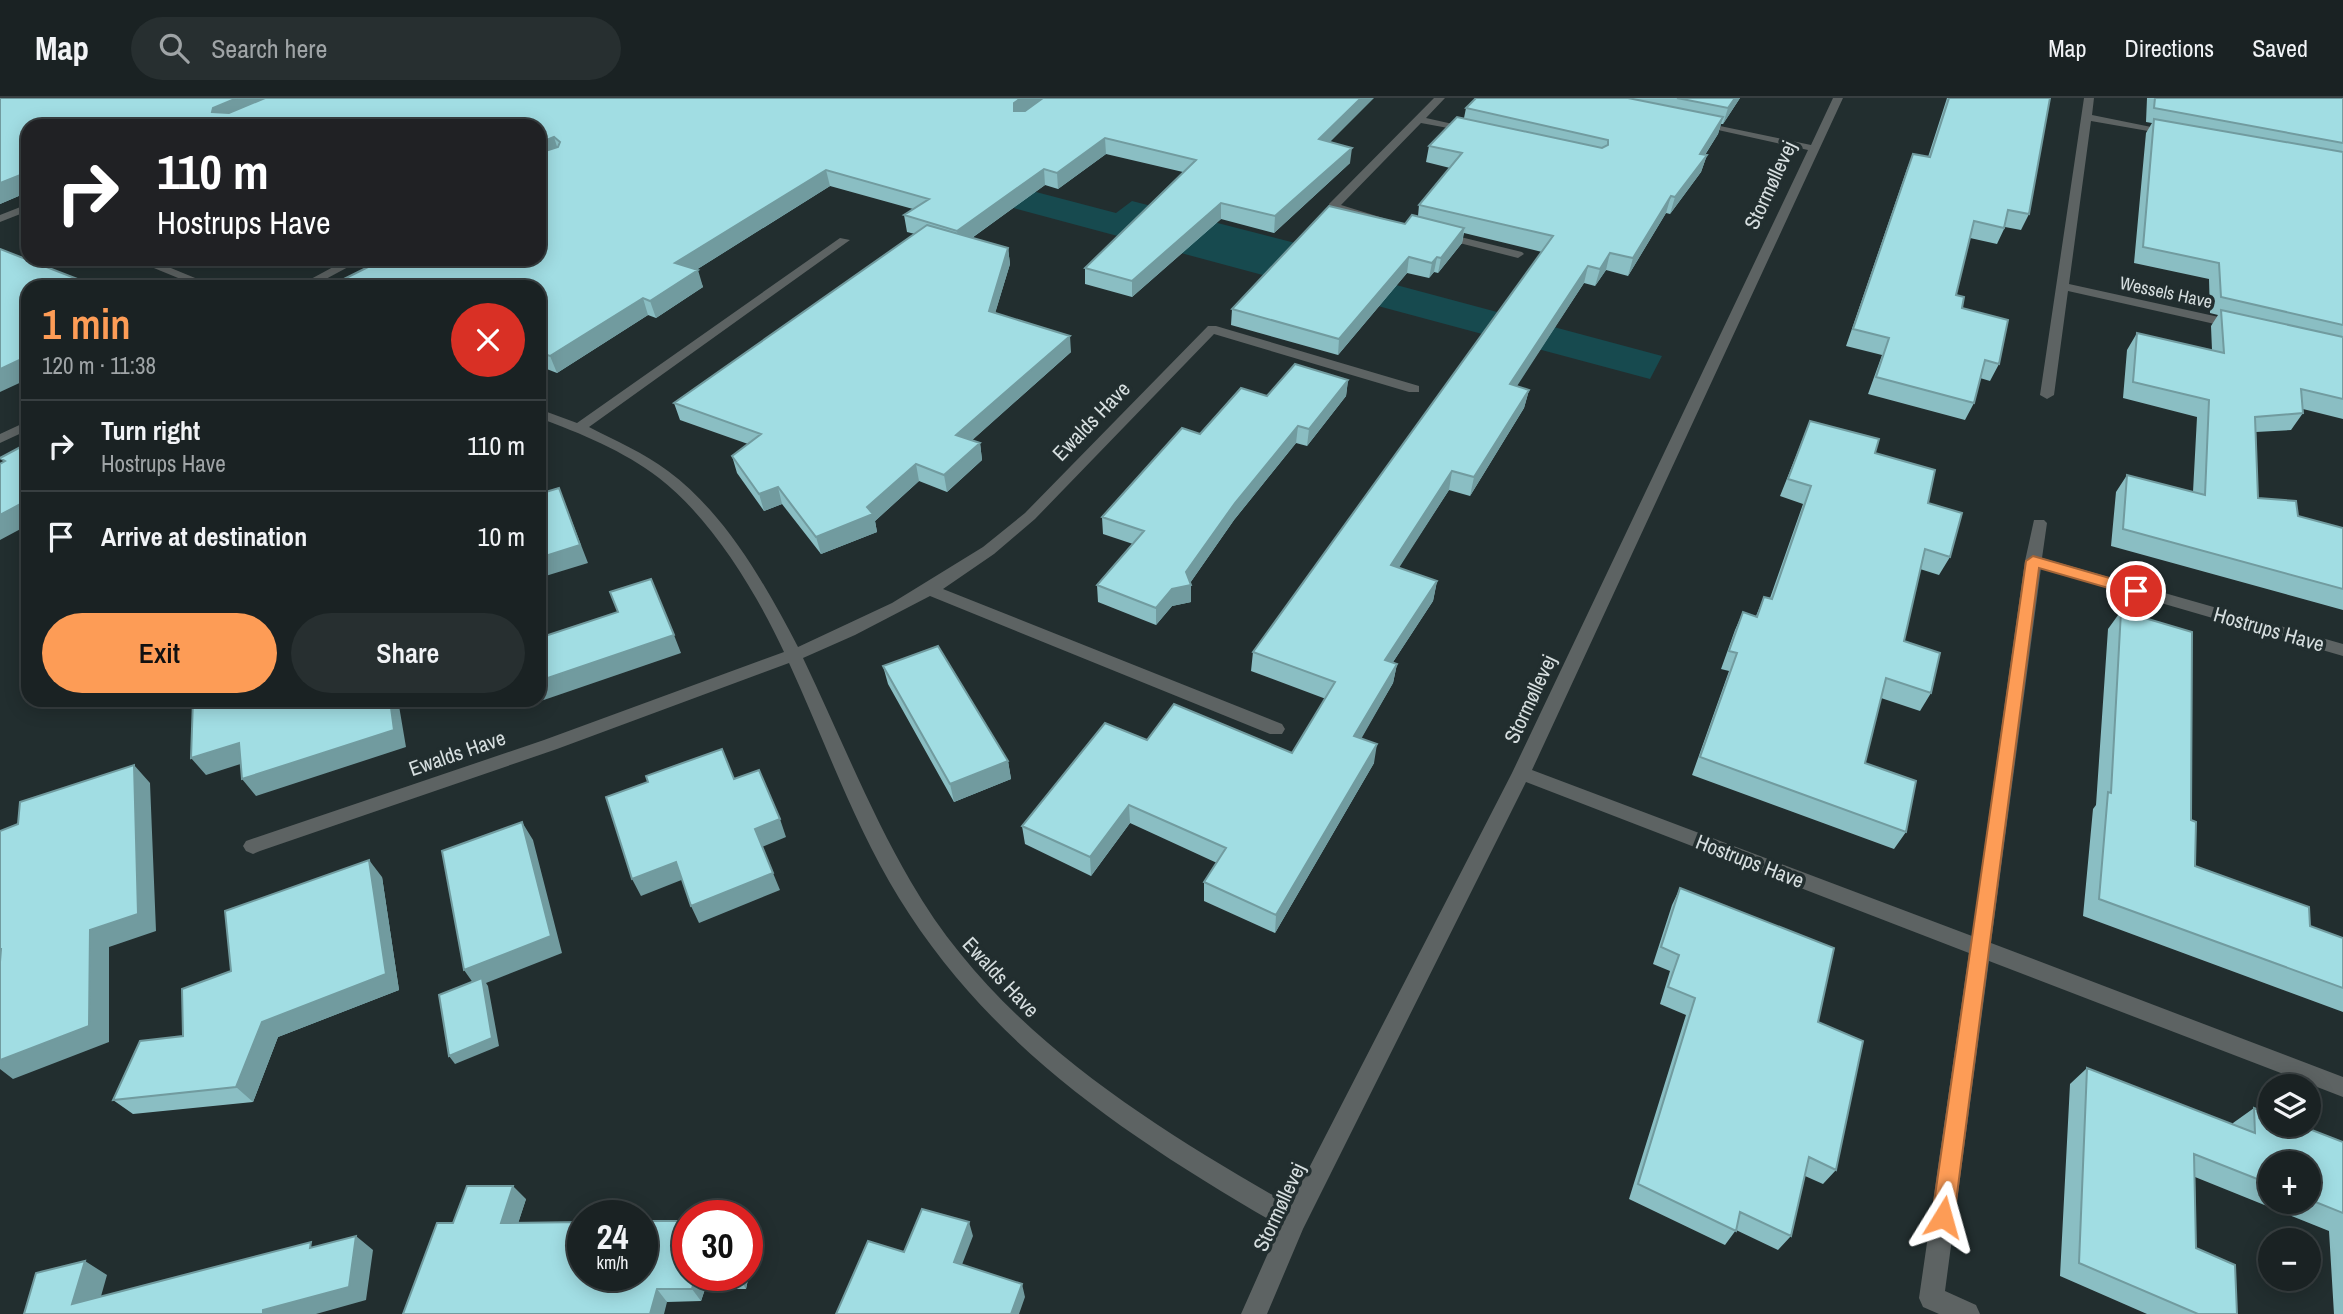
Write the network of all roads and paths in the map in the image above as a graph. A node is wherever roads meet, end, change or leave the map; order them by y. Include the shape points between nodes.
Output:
1 (1440, 98) edge
2 (1838, 98) edge
3 (2089, 98) edge
4 (2085, 117) junction
5 (1419, 119) junction
6 (1685, 122) edge
7 (1483, 134) edge
8 (2181, 134) edge
9 (1812, 148) junction
10 (21, 210) edge
11 (16, 212) junction
12 (21, 214) edge
13 (0, 219) edge
14 (1396, 225) edge
15 (1423, 231) edge
16 (844, 240) dead end
17 (1518, 254) edge
18 (156, 266) edge
19 (343, 266) edge
20 (193, 280) edge
21 (316, 280) edge
22 (2064, 287) junction
23 (2250, 328) edge
24 (1414, 389) dead end
25 (2047, 395) dead end
26 (546, 416) edge
27 (21, 428) edge
28 (579, 428) junction
29 (0, 439) edge
30 (2039, 523) dead end
31 (2033, 561) junction
32 (931, 590) junction
33 (2343, 650) edge
34 (793, 657) junction
35 (1276, 729) dead end
36 (1521, 773) junction
37 (253, 846) dead end
38 (1979, 949) junction
39 (2343, 1087) edge
40 (1295, 1222) junction
41 (1254, 1314) edge
42 (1967, 1314) edge

1 - 5 street
2 - 9 street, Stormøllevej
3 - 4 street
4 - 8 street
4 - 22 street
5 - 7 street
5 - 14 street via 1333,206
6 - 9 street
9 - 36 street, Stormøllevej
10 - 11 street
11 - 12 street
11 - 13 street
15 - 17 street
16 - 28 street
18 - 20 street
19 - 21 street
22 - 23 street, Wessels Have
22 - 25 street
24 - 32 street, Ewalds Have via 1212,329 1030,516
26 - 28 street, Ewalds Have
27 - 29 street
28 - 34 street, Ewalds Have via 626,451 672,482 712,522 753,583
30 - 31 street
31 - 33 street, Hostrups Have
31 - 38 street
32 - 34 street, Ewalds Have
32 - 35 street
34 - 37 street, Ewalds Have
34 - 40 street, Ewalds Have via 902,884 941,944 984,996 1034,1045 1153,1138
36 - 38 street, Hostrups Have
36 - 40 street, Stormøllevej
38 - 39 street, Hostrups Have
38 - 42 street via 1932,1297
40 - 41 street, Stormøllevej

